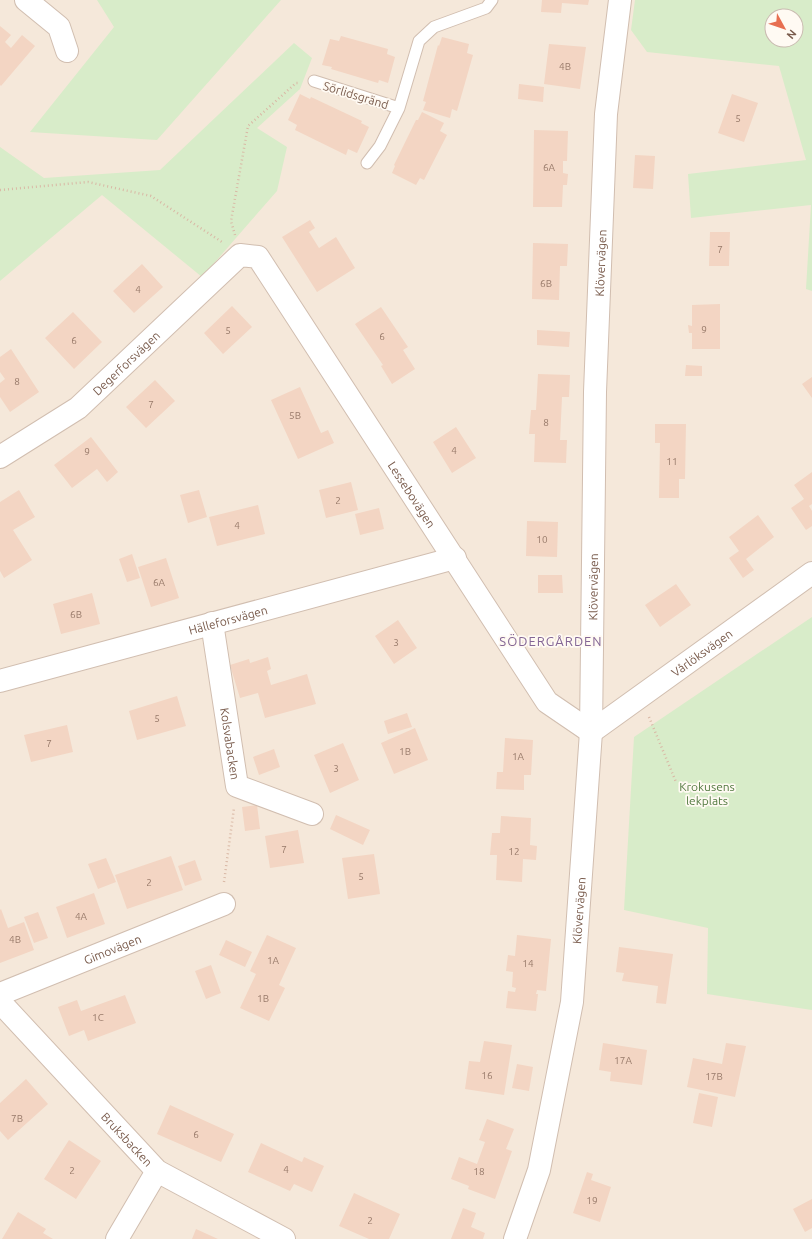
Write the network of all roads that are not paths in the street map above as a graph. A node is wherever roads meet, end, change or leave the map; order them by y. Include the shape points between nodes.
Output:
1 (26, 0) edge
2 (492, 0) edge
3 (620, 0) edge
4 (67, 51) dead end
5 (314, 81) road end
6 (399, 108) junction
7 (367, 163) dead end
8 (240, 255) joint
9 (0, 458) edge
10 (455, 558) junction
11 (812, 572) edge
12 (212, 623) junction
13 (0, 680) edge
14 (591, 732) junction
15 (312, 814) dead end
16 (222, 904) road end
17 (0, 994) edge
18 (0, 1002) edge
19 (157, 1172) junction
20 (117, 1239) edge
21 (284, 1239) edge
22 (515, 1239) edge

1 - 4 street via 59,27
2 - 6 lane, Sörlidsgränd via 486,8 434,27 419,41
3 - 14 street, Klövervägen via 606,114 595,377
5 - 6 lane, Sörlidsgränd
6 - 7 lane, Sörlidsgränd via 380,146
8 - 9 street, Degerforsvägen via 78,408
8 - 10 street, Lessebovägen via 258,256
10 - 12 street, Hälleforsvägen
10 - 14 street, Lessebovägen via 547,702
11 - 14 street, Vårlöksvägen
12 - 13 street, Hälleforsvägen
12 - 15 street, Kolsvabacken via 237,786
14 - 22 street, Klövervägen via 572,1002 539,1170
16 - 17 street, Gimovägen
18 - 19 street, Bruksbacken
19 - 20 street
19 - 21 street, Bruksbacken

